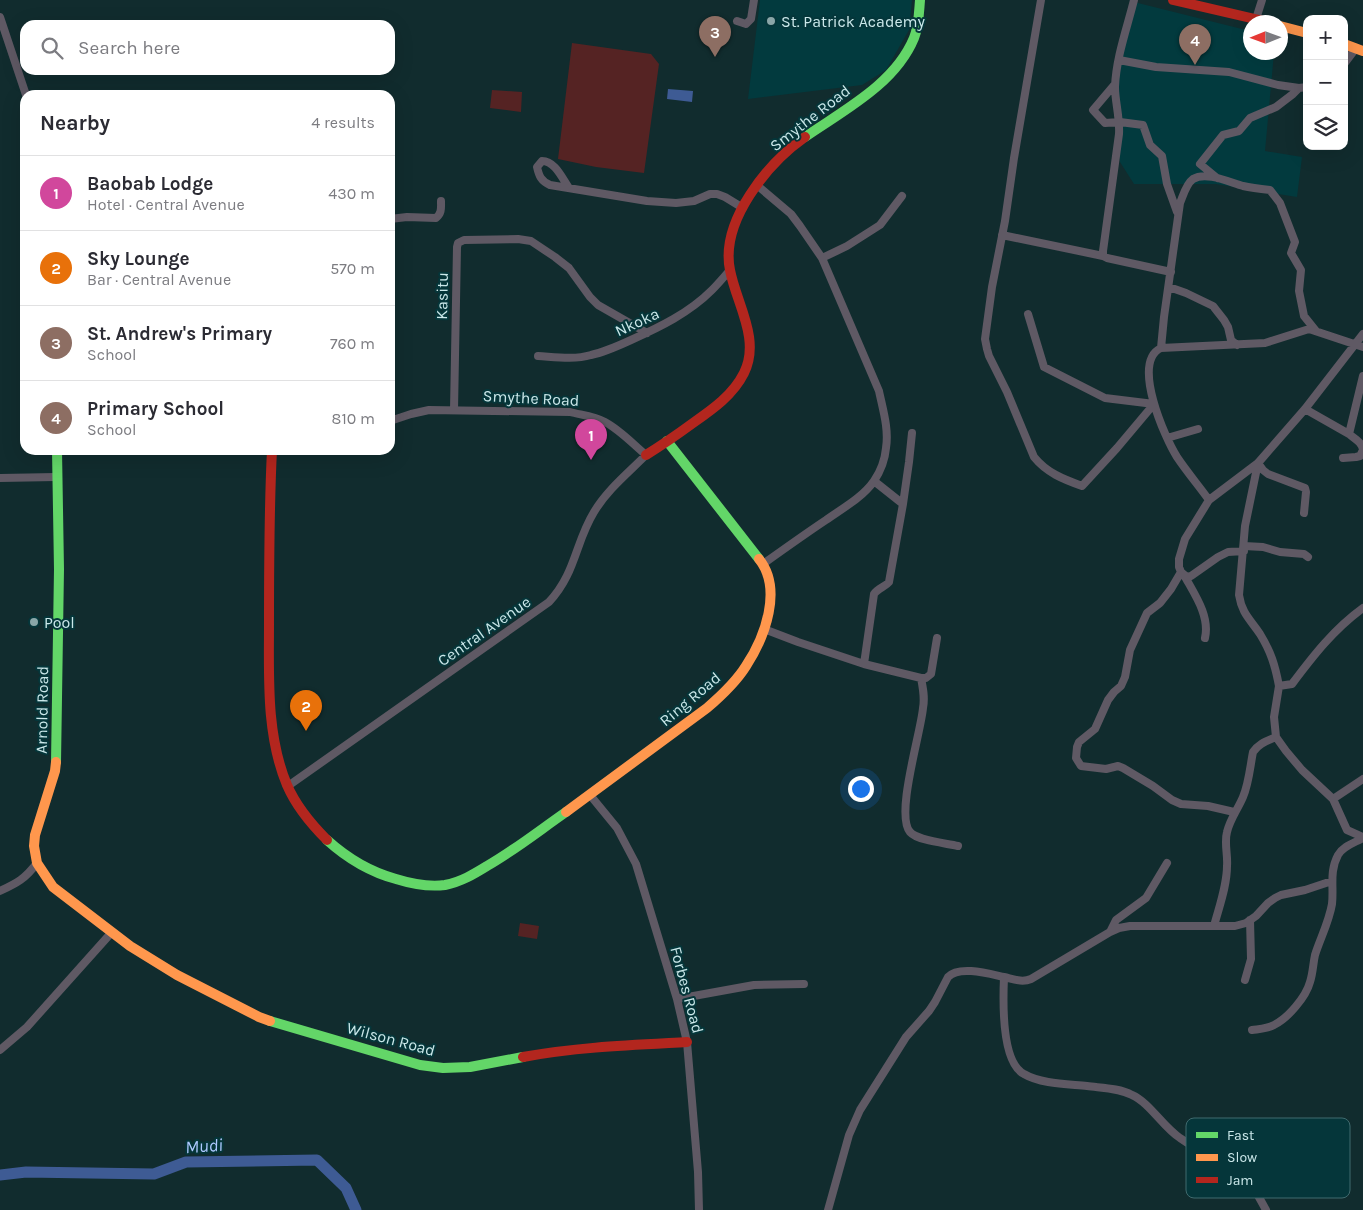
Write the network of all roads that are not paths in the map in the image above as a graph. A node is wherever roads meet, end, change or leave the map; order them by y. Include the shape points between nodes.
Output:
1 (754, 0) edge
2 (920, 0) edge
3 (1041, 0) edge
4 (1134, 0) edge
5 (1173, 0) edge
6 (1262, 0) edge
7 (1193, 2) edge
8 (1243, 15) edge
9 (1257, 15) edge
10 (0, 17) edge
11 (737, 21) dead end
12 (1288, 28) edge
13 (1303, 32) edge
14 (1348, 46) edge
15 (1360, 50) edge
16 (1119, 60) junction
17 (1348, 60) edge
18 (1115, 84) junction
19 (1303, 88) edge
20 (24, 90) edge
21 (1120, 122) junction
22 (1217, 178) junction
23 (758, 186) junction
24 (569, 188) dead end
25 (902, 196) dead end
26 (441, 201) dead end
27 (743, 208) junction
28 (1178, 214) junction
29 (395, 218) edge
30 (1002, 235) junction
31 (1103, 256) junction
32 (822, 258) junction
33 (730, 270) junction
34 (1171, 272) junction
35 (1169, 287) junction
36 (1028, 314) dead end
37 (1316, 331) junction
38 (647, 333) junction
39 (1363, 334) edge
40 (1237, 345) junction
41 (1359, 345) edge
42 (1161, 348) junction
43 (538, 356) dead end
44 (1363, 376) edge
45 (1154, 404) junction
46 (1305, 409) junction
47 (454, 410) junction
48 (395, 419) edge
49 (1198, 429) dead end
50 (912, 432) dead end
51 (1349, 434) junction
52 (1167, 438) junction
53 (667, 441) junction
54 (1363, 450) edge
55 (57, 455) edge
56 (272, 455) edge
57 (646, 455) junction
58 (1343, 458) dead end
59 (1258, 463) junction
60 (56, 476) junction
61 (0, 478) edge
62 (874, 480) junction
63 (1210, 500) junction
64 (903, 504) junction
65 (1304, 514) dead end
66 (1244, 549) junction
67 (1308, 557) dead end
68 (763, 564) junction
69 (1182, 574) junction
70 (1363, 608) edge
71 (764, 629) junction
72 (937, 638) dead end
73 (1205, 638) dead end
74 (864, 664) junction
75 (921, 678) junction
76 (1279, 686) junction
77 (1276, 737) junction
78 (1363, 779) edge
79 (288, 786) junction
80 (590, 795) junction
81 (1333, 799) junction
82 (1234, 812) junction
83 (1363, 838) edge
84 (958, 846) dead end
85 (1167, 863) dead end
86 (37, 864) junction
87 (1332, 881) junction
88 (0, 891) edge
89 (1250, 920) junction
90 (1214, 926) junction
91 (112, 932) junction
92 (1110, 932) junction
93 (1004, 977) junction
94 (1245, 980) dead end
95 (804, 984) dead end
96 (678, 999) junction
97 (1252, 1030) dead end
98 (687, 1042) junction
99 (0, 1050) edge
100 (1186, 1141) edge
101 (1259, 1198) edge
102 (699, 1210) edge
103 (828, 1210) edge
104 (1266, 1210) edge

1 - 11 street via 751,19 746,24
2 - 23 main road, Smythe Road via 914,38 897,67 881,83 785,153
3 - 30 street
4 - 16 street
5 - 7 main road
6 - 9 street
7 - 8 main road
10 - 20 street
12 - 13 main road
14 - 15 main road
15 - 17 street
16 - 18 street
16 - 19 street via 1156,67 1229,72
18 - 21 street
18 - 21 street via 1093,110 1106,123
19 - 22 street via 1276,107 1250,118 1239,131 1223,135 1200,164
21 - 28 street via 1144,125 1150,144 1162,156 1167,184
21 - 31 street
22 - 28 street via 1200,176 1191,180
22 - 37 street via 1270,190 1280,203 1295,242 1291,253 1301,270 1299,291 1304,316
23 - 27 main road, Smythe Road
23 - 32 street via 791,214
24 - 27 street via 676,203 717,194
25 - 32 street via 880,225
26 - 29 street via 441,210 436,218
27 - 33 main road, Smythe Road via 730,239
28 - 34 street
30 - 31 street
30 - 45 street via 985,339 1039,464 1054,475 1082,486
31 - 34 street
32 - 62 street via 879,391 887,435 886,449
33 - 38 street, Nkoka via 696,304
33 - 53 main road, Smythe Road via 747,324 750,356 746,369 737,386 717,406
34 - 35 street
35 - 40 street via 1213,306
35 - 42 street
36 - 45 street via 1044,367 1105,398
37 - 40 street via 1309,329 1264,343
37 - 41 street
38 - 43 street, Nkoka via 590,356
38 - 47 street, Kasitu via 598,305 564,263 531,241 464,240 457,247
39 - 41 street
40 - 42 street
41 - 46 street
42 - 45 street via 1152,357 1148,373
44 - 51 street
45 - 52 street
46 - 51 street
46 - 59 street
47 - 48 street, Smythe Road via 429,410
47 - 57 street, Smythe Road via 561,411 592,417 615,428
49 - 52 street
50 - 64 street
51 - 54 street via 1360,442
52 - 63 street via 1177,457
53 - 57 main road, Smythe Road
53 - 68 main road, Ring Road
54 - 58 street via 1356,458
55 - 60 main road, Arnold Road
56 - 79 main road, Ring Road via 268,511 268,644 272,719 280,766
57 - 79 street, Central Avenue via 600,502 588,522 570,573 549,602
59 - 63 street
59 - 65 street via 1268,474 1305,488
59 - 66 street via 1245,526
60 - 61 street
60 - 86 main road, Arnold Road via 58,750 55,772 35,835
62 - 64 street
62 - 68 street via 853,502
63 - 69 street via 1185,540 1179,559
64 - 74 street via 889,582 874,594
66 - 67 street via 1263,547
66 - 69 street via 1218,557 1191,576
66 - 76 street via 1239,595 1241,606 1274,660
68 - 71 main road, Ring Road via 771,589
69 - 73 street via 1204,613
69 - 82 street via 1160,603 1147,613 1130,650 1126,677 1108,700 1095,729 1080,742 1076,758 1080,766 1123,768 1181,804
70 - 76 street via 1334,632 1292,684
71 - 74 street
71 - 80 main road, Ring Road via 742,674 724,693
72 - 75 street via 931,674
74 - 75 street
75 - 84 street via 924,708 908,787 907,826 919,838
76 - 77 street via 1274,717
77 - 81 street via 1302,770
77 - 82 street via 1260,743 1253,752 1243,799
78 - 81 street
79 - 80 main road, Ring Road via 299,808 330,844 361,866 386,877 437,886 470,877 516,849
80 - 96 street, Forbes Road via 617,828 636,864
81 - 83 street via 1347,830
82 - 90 street via 1226,835 1228,866
83 - 87 street via 1339,853
85 - 92 street via 1146,898 1116,920
86 - 88 street via 28,875
86 - 91 main road, Arnold Road via 52,887
87 - 89 street via 1275,898
87 - 97 street via 1332,906 1305,994 1275,1025
89 - 90 street via 1235,926
89 - 94 street via 1251,959
90 - 92 street via 1130,926
91 - 98 main road, Wilson Road via 177,975 259,1017 420,1065 470,1067 556,1051
91 - 99 street via 27,1027
92 - 93 street via 1031,980
93 - 100 street via 1004,1020 1009,1052 1017,1070 1050,1082 1118,1090 1133,1095
93 - 103 street via 958,971 948,977 935,1002 906,1037 860,1110 849,1135
95 - 96 street via 754,985
96 - 98 street, Forbes Road
98 - 102 street, Forbes Road
101 - 104 street

